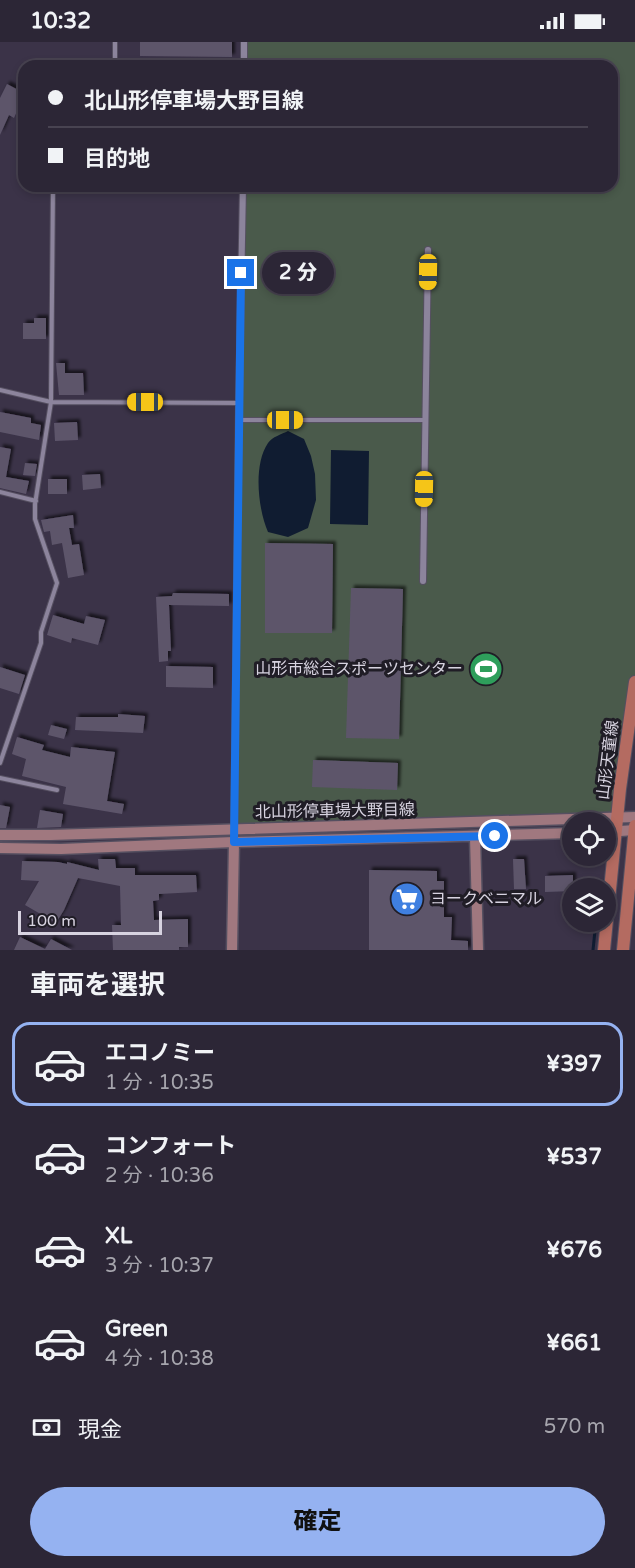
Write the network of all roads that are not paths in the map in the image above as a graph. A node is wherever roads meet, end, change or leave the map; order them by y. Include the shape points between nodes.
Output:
1 (115, 42) edge
2 (244, 42) edge
3 (115, 60) edge
4 (244, 60) edge
5 (53, 192) edge
6 (243, 192) edge
7 (429, 250) dead end
8 (0, 390) edge
9 (51, 402) junction
10 (238, 403) junction
11 (238, 420) junction
12 (426, 420) junction
13 (0, 492) edge
14 (36, 501) junction
15 (423, 581) dead end
16 (635, 682) edge
17 (0, 763) edge
18 (0, 778) edge
19 (57, 790) dead end
20 (618, 817) junction
21 (635, 817) edge
22 (616, 821) edge
23 (234, 828) junction
24 (635, 828) edge
25 (616, 831) edge
26 (562, 833) edge
27 (0, 835) edge
28 (475, 837) junction
29 (234, 842) junction
30 (0, 848) edge
31 (609, 866) edge
32 (632, 888) edge
33 (232, 950) edge
34 (478, 950) edge
35 (604, 950) edge
36 (623, 950) edge

1 - 3 lane
2 - 4 street
5 - 9 lane
6 - 10 street
7 - 12 street
8 - 9 lane
9 - 10 lane
9 - 14 lane
10 - 11 street
11 - 12 lane
11 - 23 street
12 - 15 street
13 - 14 lane
14 - 17 lane via 35,519 57,583
16 - 20 main road, 山形天童線
18 - 19 lane
20 - 21 main road, 北山形停車場大野目線
20 - 22 main road, 山形天童線
20 - 23 main road, 北山形停車場大野目線
23 - 27 main road, 北山形停車場大野目線
23 - 29 street
24 - 25 main road
24 - 32 main road
26 - 28 main road, 北山形停車場大野目線
28 - 29 main road, 北山形停車場大野目線
28 - 34 main road
29 - 30 main road, 北山形停車場大野目線
29 - 33 main road
31 - 35 main road, 山形天童線
32 - 36 main road

